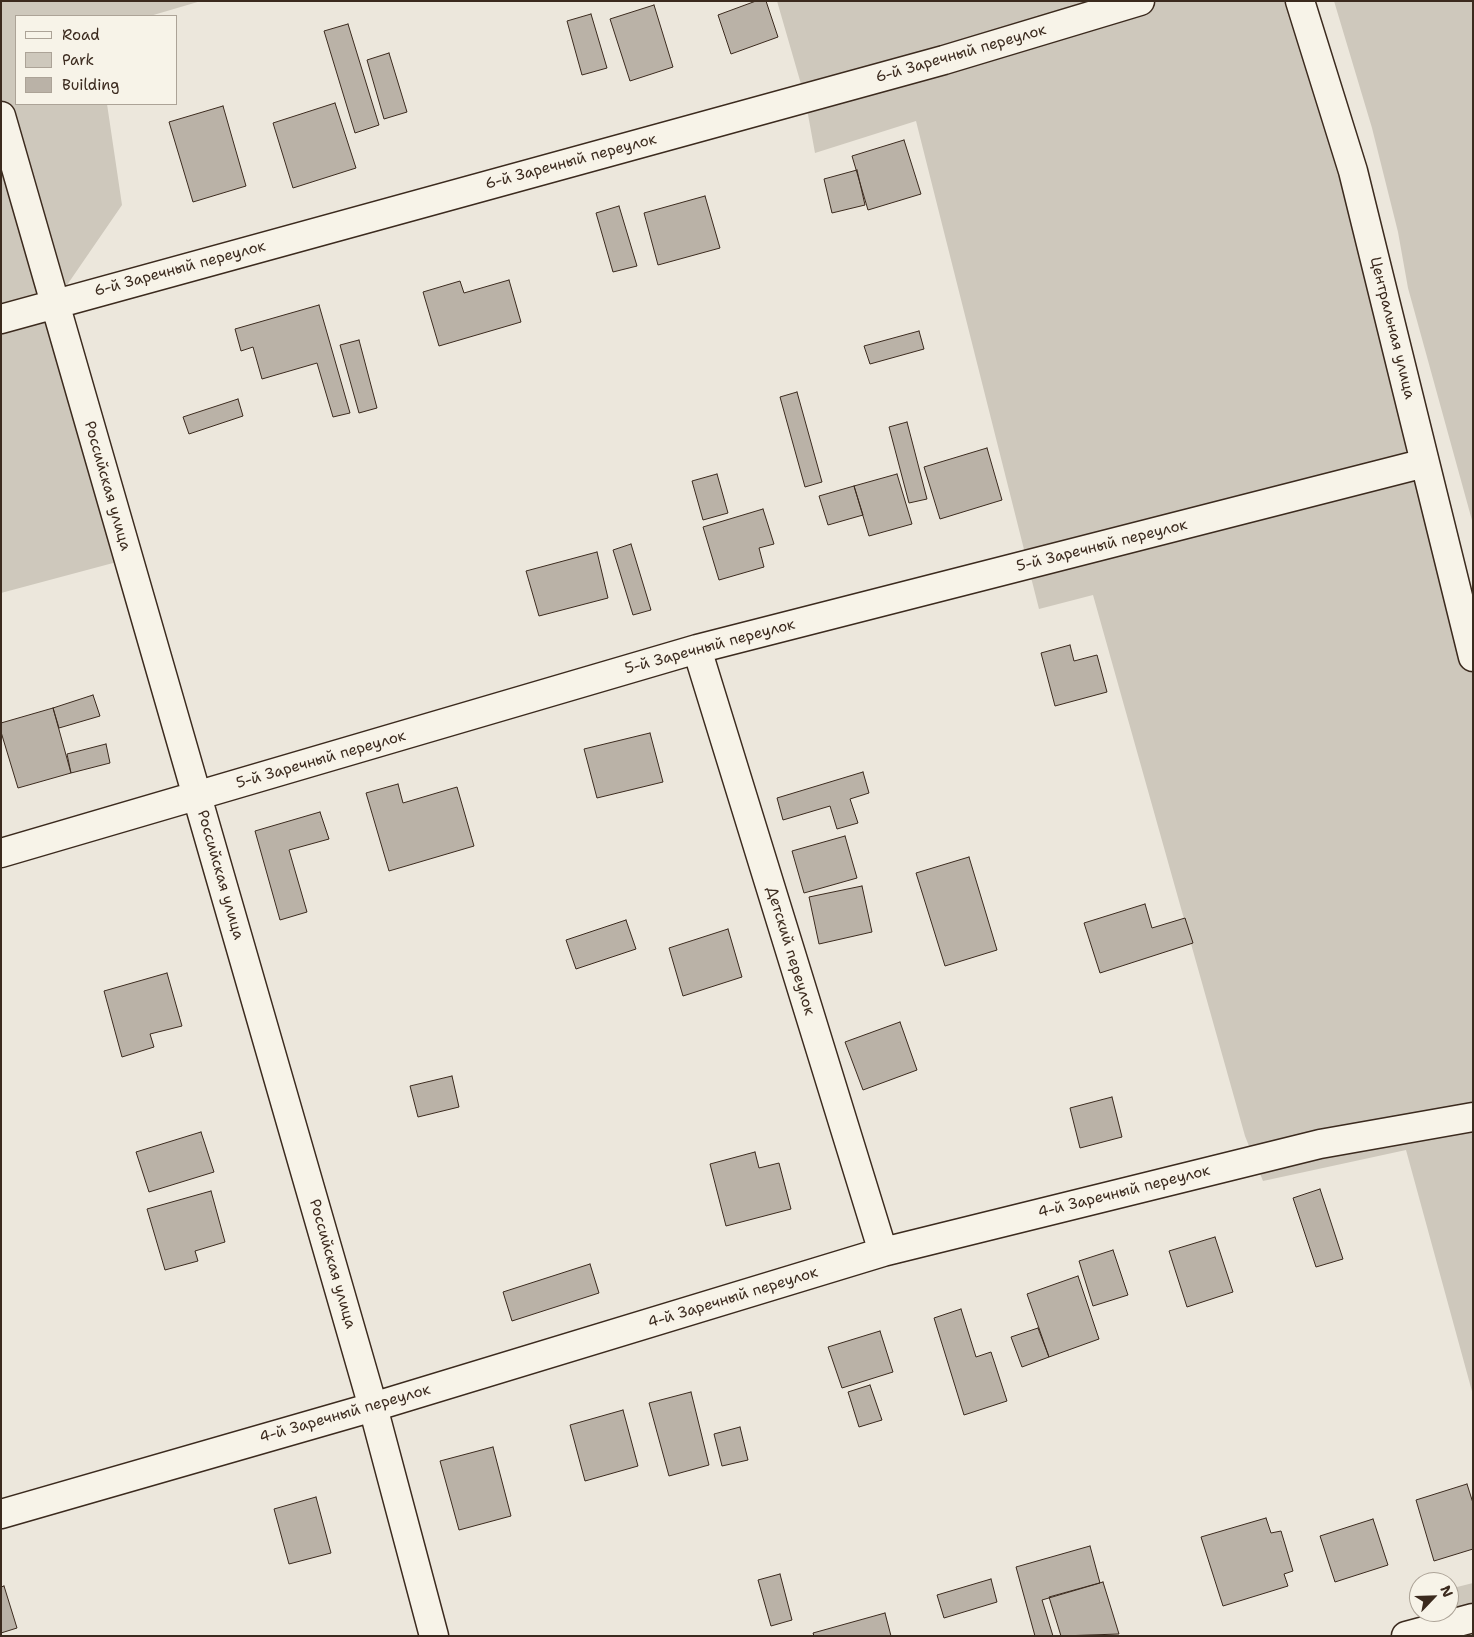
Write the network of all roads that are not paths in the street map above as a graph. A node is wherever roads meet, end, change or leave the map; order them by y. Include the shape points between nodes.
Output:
1 (1140, 1) edge
2 (1300, 1) edge
3 (1, 116) edge
4 (54, 304) junction
5 (1, 319) edge
6 (1425, 463) junction
7 (697, 649) junction
8 (1473, 657) edge
9 (198, 797) junction
10 (1, 853) edge
11 (1473, 1117) edge
12 (883, 1252) junction
13 (373, 1407) junction
14 (1, 1514) edge
15 (1473, 1618) edge
16 (434, 1636) edge
17 (1406, 1636) edge

1 - 4 street, 6-й Заречный переулок via 944,60
2 - 6 street, Центральная улица via 1353,172
3 - 4 street, Российская улица
4 - 5 street, 6-й Заречный переулок
4 - 9 street, Российская улица
6 - 7 street, 5-й Заречный переулок
6 - 8 street, Центральная улица
7 - 9 street, 5-й Заречный переулок
7 - 12 street, Детский переулок
9 - 10 street, 5-й Заречный переулок
9 - 13 street, Российская улица
11 - 12 street, 4-й Заречный переулок via 1320,1144
12 - 13 street, 4-й Заречный переулок
13 - 14 street, 4-й Заречный переулок
13 - 16 street, Российская улица
15 - 17 street

